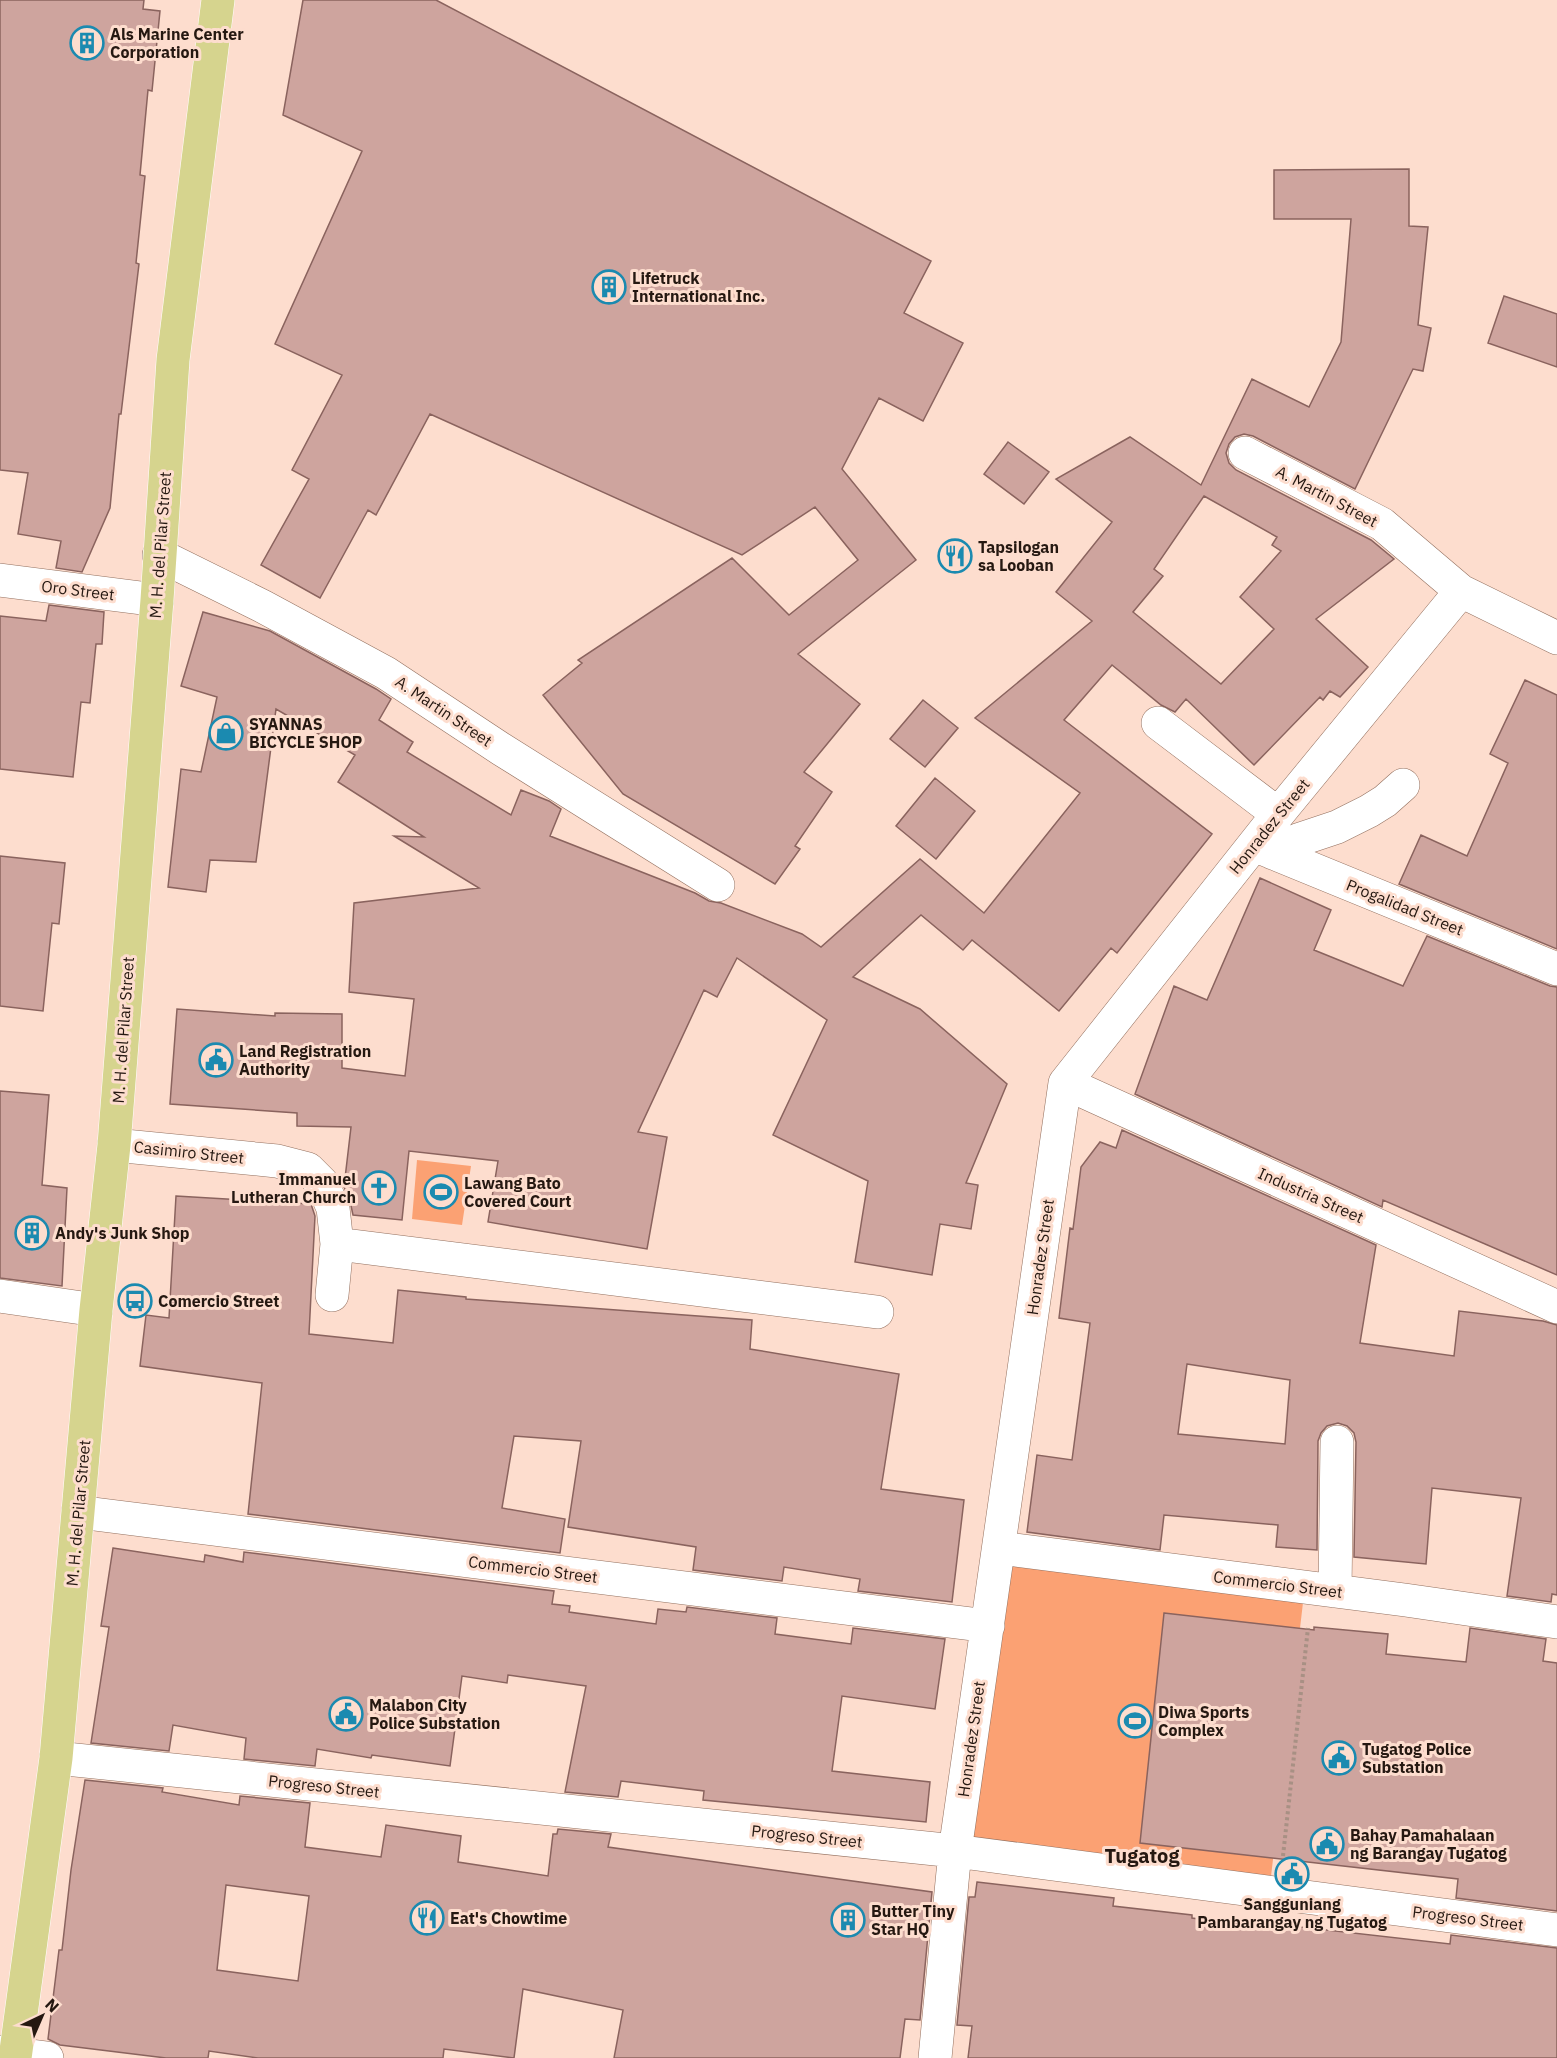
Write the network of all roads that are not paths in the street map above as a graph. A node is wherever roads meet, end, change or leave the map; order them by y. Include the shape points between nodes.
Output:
1 (218, 0) edge
2 (1245, 453) dead end
3 (159, 555) junction
4 (0, 580) edge
5 (1461, 591) junction
6 (157, 600) junction
7 (1557, 638) edge
8 (1158, 723) dead end
9 (1403, 785) dead end
10 (1278, 814) junction
11 (1263, 849) junction
12 (718, 885) dead end
13 (1557, 969) edge
14 (1065, 1083) junction
15 (114, 1145) junction
16 (337, 1244) junction
17 (332, 1295) dead end
18 (0, 1296) edge
19 (1557, 1307) edge
20 (96, 1310) junction
21 (877, 1312) dead end
22 (1337, 1442) dead end
23 (78, 1512) junction
24 (1000, 1548) junction
25 (1324, 1590) junction
26 (1557, 1622) edge
27 (988, 1626) junction
28 (56, 1758) junction
29 (955, 1851) junction
30 (1557, 1930) edge
31 (20, 2056) edge
32 (934, 2058) edge

1 - 3 main road, M. H. del Pilar Street via 173,360
2 - 5 street, A. Martin Street via 1382,524
3 - 6 main road, M. H. del Pilar Street
3 - 12 street, A. Martin Street via 386,673
4 - 6 street, Oro Street
5 - 7 street, A. Martin Street
5 - 10 street, Honradez Street
6 - 15 main road, M. H. del Pilar Street
8 - 10 street
9 - 11 street via 1385,801 1337,827
10 - 11 street, Honradez Street
11 - 13 street, Progalidad Street
11 - 14 street, Honradez Street
14 - 19 street, Industria Street
14 - 24 street, Honradez Street
15 - 16 street, Casimiro Street via 277,1161 308,1169 322,1183 333,1208
15 - 20 main road, M. H. del Pilar Street
16 - 17 street, Casimiro Street
16 - 21 street
18 - 20 street
20 - 23 main road, M. H. del Pilar Street
22 - 25 street
23 - 27 street, Commercio Street
23 - 28 main road, M. H. del Pilar Street
24 - 25 street, Commercio Street
24 - 27 street, Honradez Street
25 - 26 street, Commercio Street
27 - 29 street, Honradez Street
28 - 29 street, Progreso Street
28 - 31 main road, M. H. del Pilar Street
29 - 30 street, Progreso Street
29 - 32 street, Honradez Street

